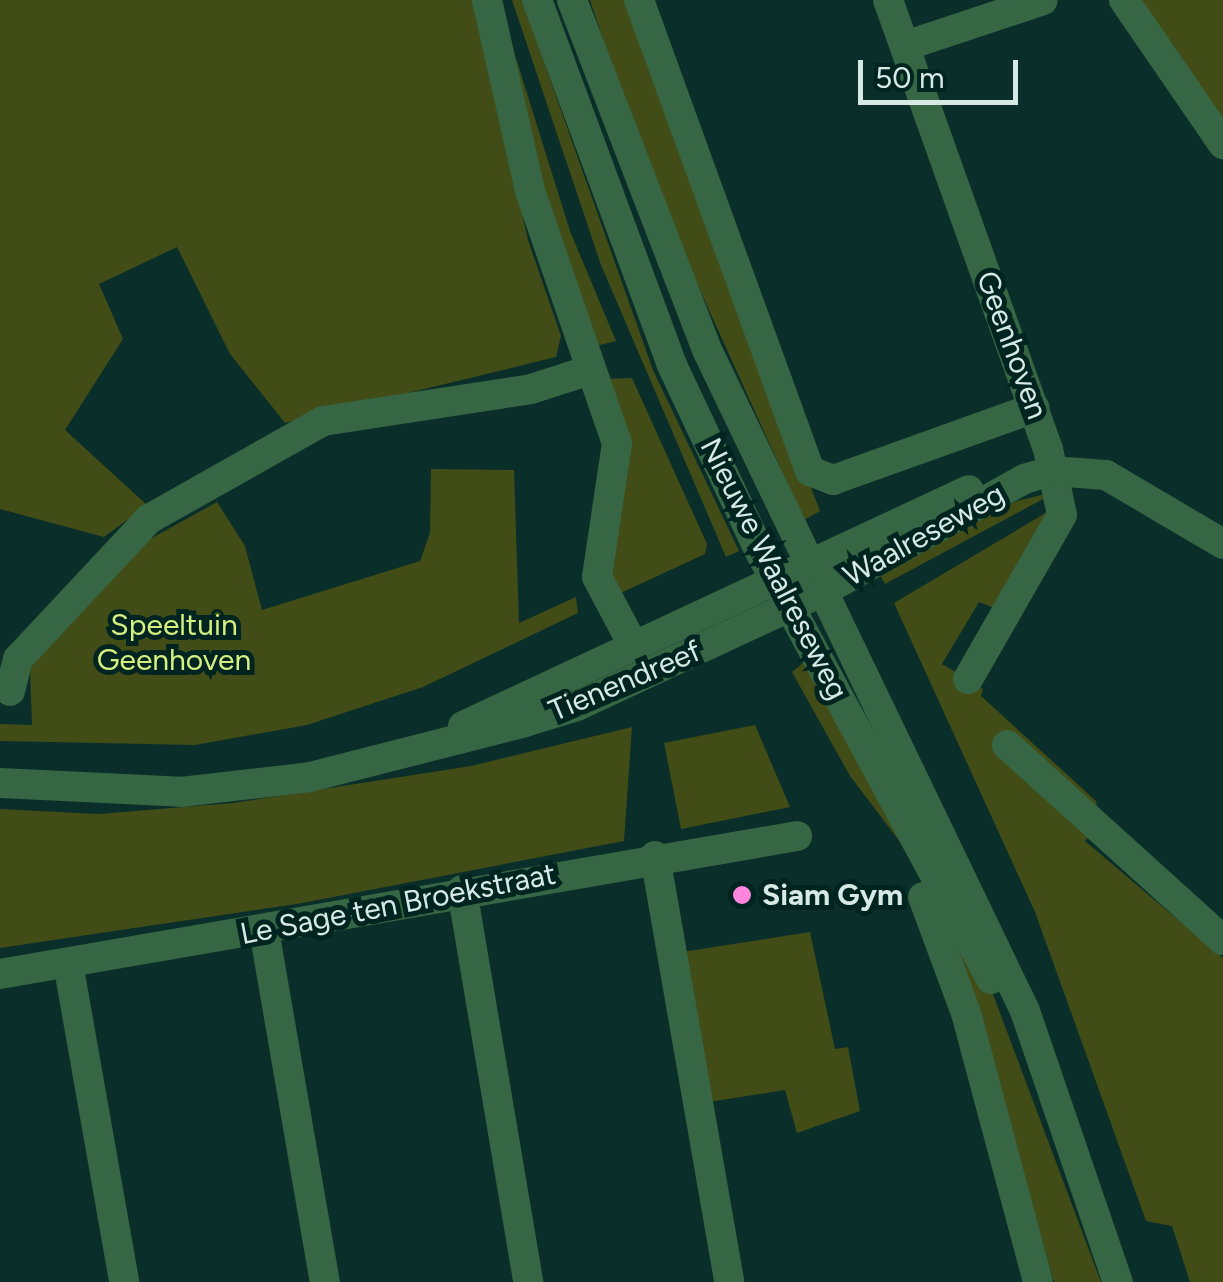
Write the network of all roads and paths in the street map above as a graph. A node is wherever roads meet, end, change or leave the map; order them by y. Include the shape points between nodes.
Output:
1 (487, 0) edge
2 (537, 0) edge
3 (572, 0) edge
4 (639, 0) edge
5 (888, 0) edge
6 (1043, 0) edge
7 (1124, 0) edge
8 (905, 46) junction
9 (1223, 144) edge
10 (590, 370) junction
11 (1034, 408) junction
12 (1038, 475) junction
13 (1217, 528) edge
14 (816, 578) junction
15 (774, 579) junction
16 (789, 607) junction
17 (634, 645) junction
18 (968, 680) dead end
19 (10, 691) dead end
20 (1007, 744) dead end
21 (421, 749) junction
22 (0, 783) edge
23 (796, 836) dead end
24 (654, 856) junction
25 (462, 890) junction
26 (923, 897) dead end
27 (264, 930) junction
28 (1223, 940) edge
29 (68, 962) junction
30 (0, 974) edge
31 (1062, 1115) junction
32 (124, 1282) edge
33 (326, 1282) edge
34 (528, 1282) edge
35 (730, 1282) edge
36 (1038, 1282) edge
37 (1118, 1282) edge

1 - 10 street via 530,192
2 - 15 street, Nieuwe Waalreseweg via 670,362
3 - 14 street, Nieuwe Waalreseweg via 708,352
4 - 11 street via 810,470 834,480
5 - 8 street, Geenhoven
6 - 8 street
7 - 9 street
8 - 11 street, Geenhoven
10 - 17 street via 618,443 596,577
10 - 19 street via 530,388 322,421 149,519 18,659
11 - 12 street, Geenhoven
12 - 13 street via 1106,475
12 - 14 street, Waalreseweg
12 - 18 street, Geenhoven via 1062,514
14 - 15 street, Tienendreef
14 - 16 street, Tienendreef
14 - 31 street, Nieuwe Waalreseweg via 996,943
15 - 16 street, Nieuwe Waalreseweg
15 - 17 street, Tienendreef
16 - 21 street, Tienendreef via 578,706
16 - 31 street, Nieuwe Waalreseweg
17 - 21 street, Tienendreef
20 - 28 street
21 - 22 street, Tienendreef via 310,777 181,792
23 - 24 street, Le Sage ten Broekstraat
24 - 25 street, Le Sage ten Broekstraat
24 - 35 street
25 - 27 street, Le Sage ten Broekstraat
25 - 34 street
26 - 36 street via 966,1013
27 - 29 street, Le Sage ten Broekstraat
27 - 33 street
29 - 30 street, Le Sage ten Broekstraat
29 - 32 street
31 - 37 street, Nieuwe Waalreseweg

